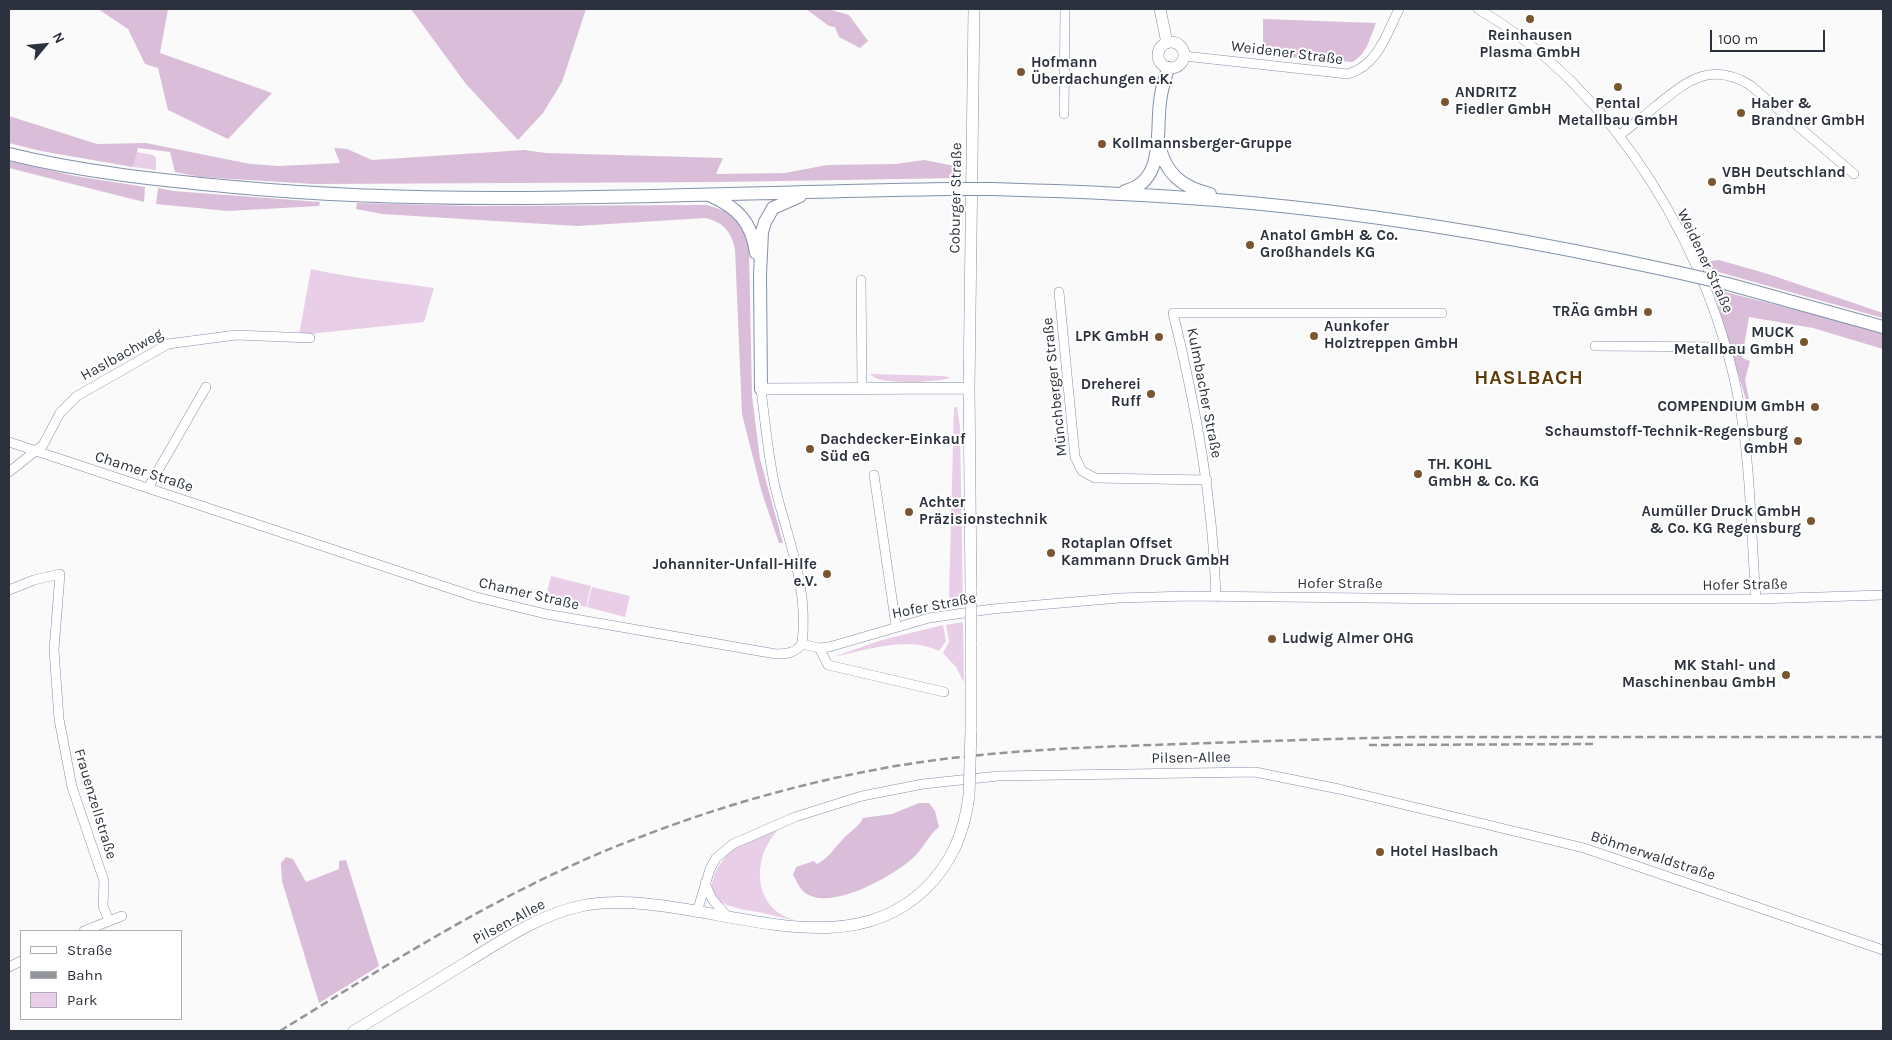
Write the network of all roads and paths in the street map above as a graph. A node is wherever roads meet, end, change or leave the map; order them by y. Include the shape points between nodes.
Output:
1 (974, 9) edge
2 (1065, 9) edge
3 (1160, 9) edge
4 (1399, 9) edge
5 (1478, 9) edge
6 (1167, 43) junction
7 (1184, 56) junction
8 (1168, 68) junction
9 (1064, 114) dead end
10 (1619, 136) junction
11 (1158, 138) junction
12 (9, 154) edge
13 (1854, 174) dead end
14 (822, 191) junction
15 (705, 193) junction
16 (1115, 193) junction
17 (1244, 203) junction
18 (760, 275) junction
19 (861, 280) dead end
20 (1059, 292) dead end
21 (1442, 313) dead end
22 (1883, 327) edge
23 (310, 338) dead end
24 (1595, 346) dead end
25 (1726, 347) junction
26 (206, 387) dead end
27 (862, 388) junction
28 (968, 388) junction
29 (761, 389) junction
30 (9, 442) edge
31 (37, 451) junction
32 (9, 472) edge
33 (874, 475) dead end
34 (1207, 480) junction
35 (148, 488) junction
36 (9, 590) edge
37 (1883, 595) edge
38 (1216, 597) junction
39 (1756, 599) junction
40 (896, 626) junction
41 (802, 644) junction
42 (819, 648) junction
43 (944, 692) dead end
44 (1409, 806) joint
45 (705, 882) junction
46 (697, 912) junction
47 (122, 916) dead end
48 (728, 917) junction
49 (109, 921) junction
50 (86, 930) edge
51 (1883, 950) edge
52 (354, 1031) edge

1 - 28 main road, Coburger Straße
2 - 9 street
3 - 6 main road
4 - 7 street, Weidener Straße via 1371,62 1348,74
5 - 10 street, Weidener Straße via 1514,32 1552,64 1594,105
6 - 7 main road via 1178,43
6 - 8 main road via 1160,47 1158,55 1160,62
7 - 8 main road via 1178,66
8 - 11 highway via 1160,102
10 - 13 street via 1689,80 1722,74 1750,85
10 - 25 street, Weidener Straße via 1678,230 1709,298
11 - 16 highway via 1154,163 1146,180 1134,189
11 - 17 highway via 1163,160 1175,179 1195,190
12 - 15 highway via 174,182 358,196 552,197
14 - 15 highway
14 - 16 highway, bridge via 992,189
14 - 18 highway via 795,197 774,208 762,232
15 - 18 highway via 734,208 748,224
16 - 17 highway
17 - 22 highway, bridge via 1451,228 1578,251 1728,284
18 - 29 highway
19 - 27 street
20 - 34 street, Münchberger Straße via 1075,457 1082,471 1095,478
21 - 34 street, Kulmbacher Straße via 1174,313
23 - 31 street, Haslbachweg via 236,335 168,344 77,396 60,413
24 - 25 street
25 - 39 street, Weidener Straße via 1740,408 1747,466
26 - 35 street
27 - 28 main road
27 - 29 main road
28 - 48 main road, Pilsen-Allee, bridge via 971,730 969,796 958,845 943,870 920,894 873,920 836,927 807,927
29 - 41 street via 775,484 794,548 800,582
30 - 31 street, Chamer Straße
31 - 32 street, Haslbachweg
31 - 35 street, Chamer Straße
33 - 40 street
34 - 38 street, Kulmbacher Straße
35 - 41 street, Chamer Straße via 510,606 776,654 792,652
36 - 49 street, Frauenzellstraße via 60,574 54,650 59,719 72,787 104,881 103,906
37 - 39 street, Hofer Straße
38 - 39 street, Hofer Straße
38 - 40 street, Hofer Straße via 1075,601 970,612
40 - 42 street, Hofer Straße
41 - 42 street, Hofer Straße
42 - 43 street via 828,665
44 - 45 street, Pilsen-Allee via 1272,775 1228,772 1020,775 923,784 842,802 747,836 716,858
44 - 51 street, Böhmerwaldstraße via 1584,848
45 - 46 street, Pilsen-Allee
45 - 48 street via 712,899
46 - 48 main road, Pilsen-Allee
46 - 52 main road, Pilsen-Allee via 600,903 560,912 507,937
47 - 49 street
49 - 50 street

